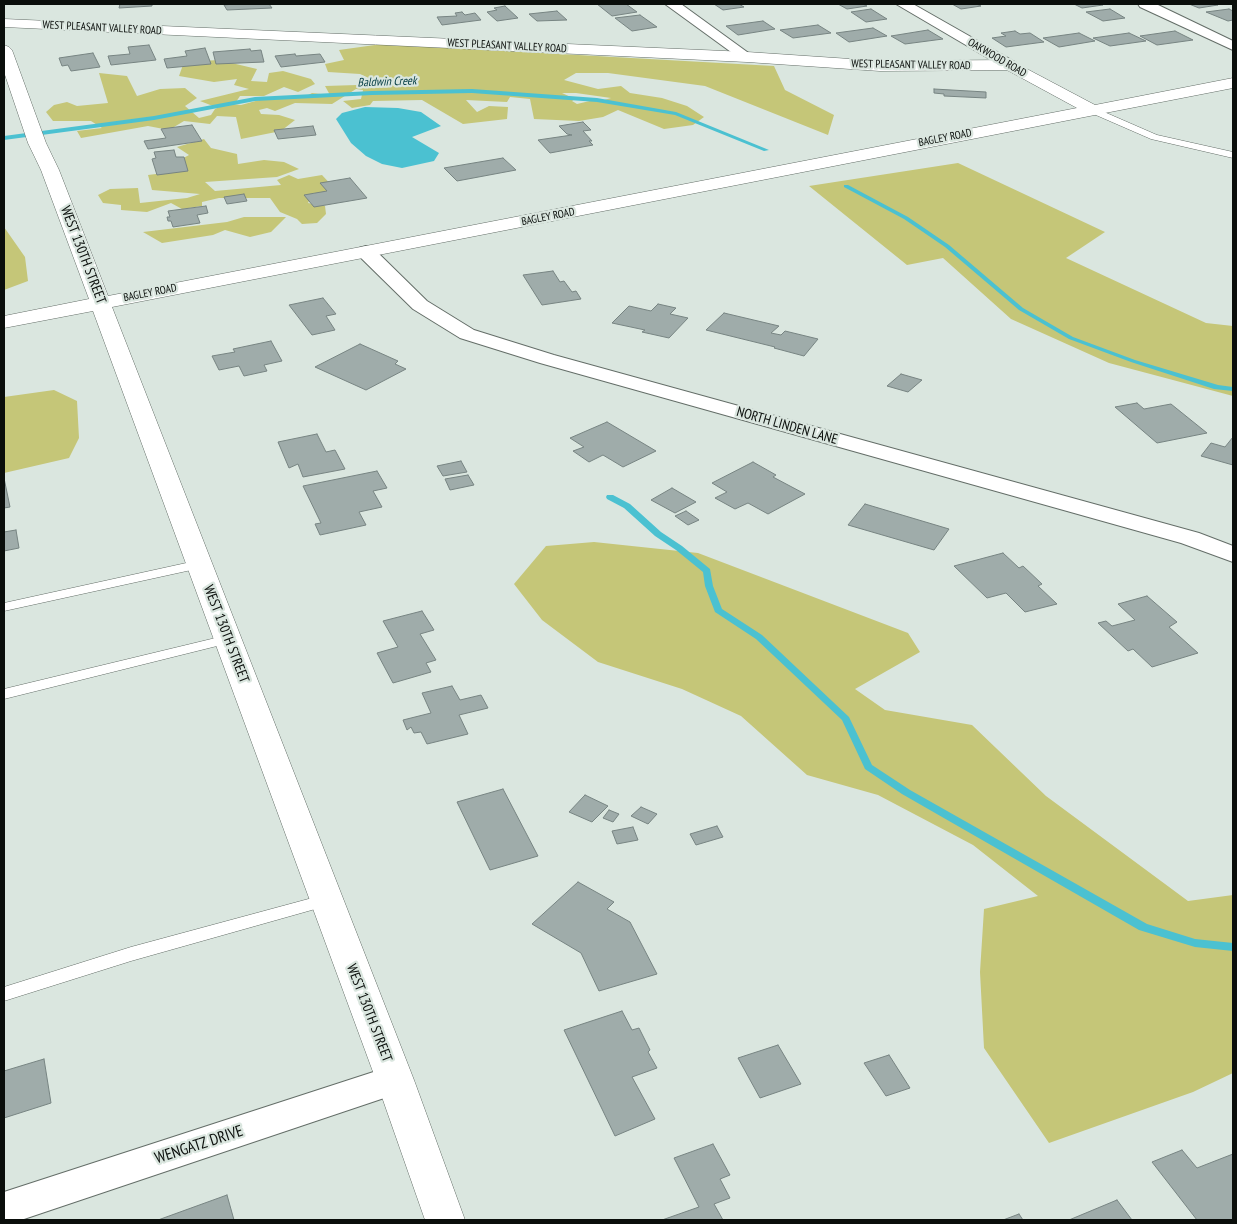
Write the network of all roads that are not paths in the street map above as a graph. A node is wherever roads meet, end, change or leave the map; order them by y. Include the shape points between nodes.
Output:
1 (672, 4) edge
2 (903, 4) edge
3 (1145, 4) edge
4 (4, 24) edge
5 (1233, 46) edge
6 (4, 50) edge
7 (747, 57) junction
8 (1010, 65) junction
9 (1233, 83) edge
10 (1092, 110) junction
11 (1233, 155) edge
12 (366, 252) junction
13 (101, 303) junction
14 (4, 322) edge
15 (1233, 555) edge
16 (200, 564) junction
17 (4, 607) edge
18 (228, 639) junction
19 (4, 694) edge
20 (327, 900) junction
21 (4, 994) edge
22 (395, 1080) junction
23 (4, 1209) edge
24 (445, 1220) edge

1 - 7 street
2 - 8 street, OAKWOOD ROAD
3 - 5 street
4 - 7 main road, WEST PLEASANT VALLEY ROAD
6 - 13 main road, WEST 130TH STREET via 30,125
7 - 8 main road, WEST PLEASANT VALLEY ROAD via 880,66
8 - 10 main road, OAKWOOD ROAD
9 - 10 main road
10 - 11 lane via 1154,137
10 - 12 main road, BAGLEY ROAD
12 - 13 main road, BAGLEY ROAD
12 - 15 street, NORTH LINDEN LANE via 420,305 467,334 1190,538
13 - 14 main road, BAGLEY ROAD
13 - 16 main road, WEST 130TH STREET
16 - 17 lane
16 - 18 main road, WEST 130TH STREET
18 - 19 lane
18 - 20 main road, WEST 130TH STREET
20 - 21 lane via 131,954
20 - 22 main road, WEST 130TH STREET
22 - 23 street, WENGATZ DRIVE
22 - 24 main road, WEST 130TH STREET

